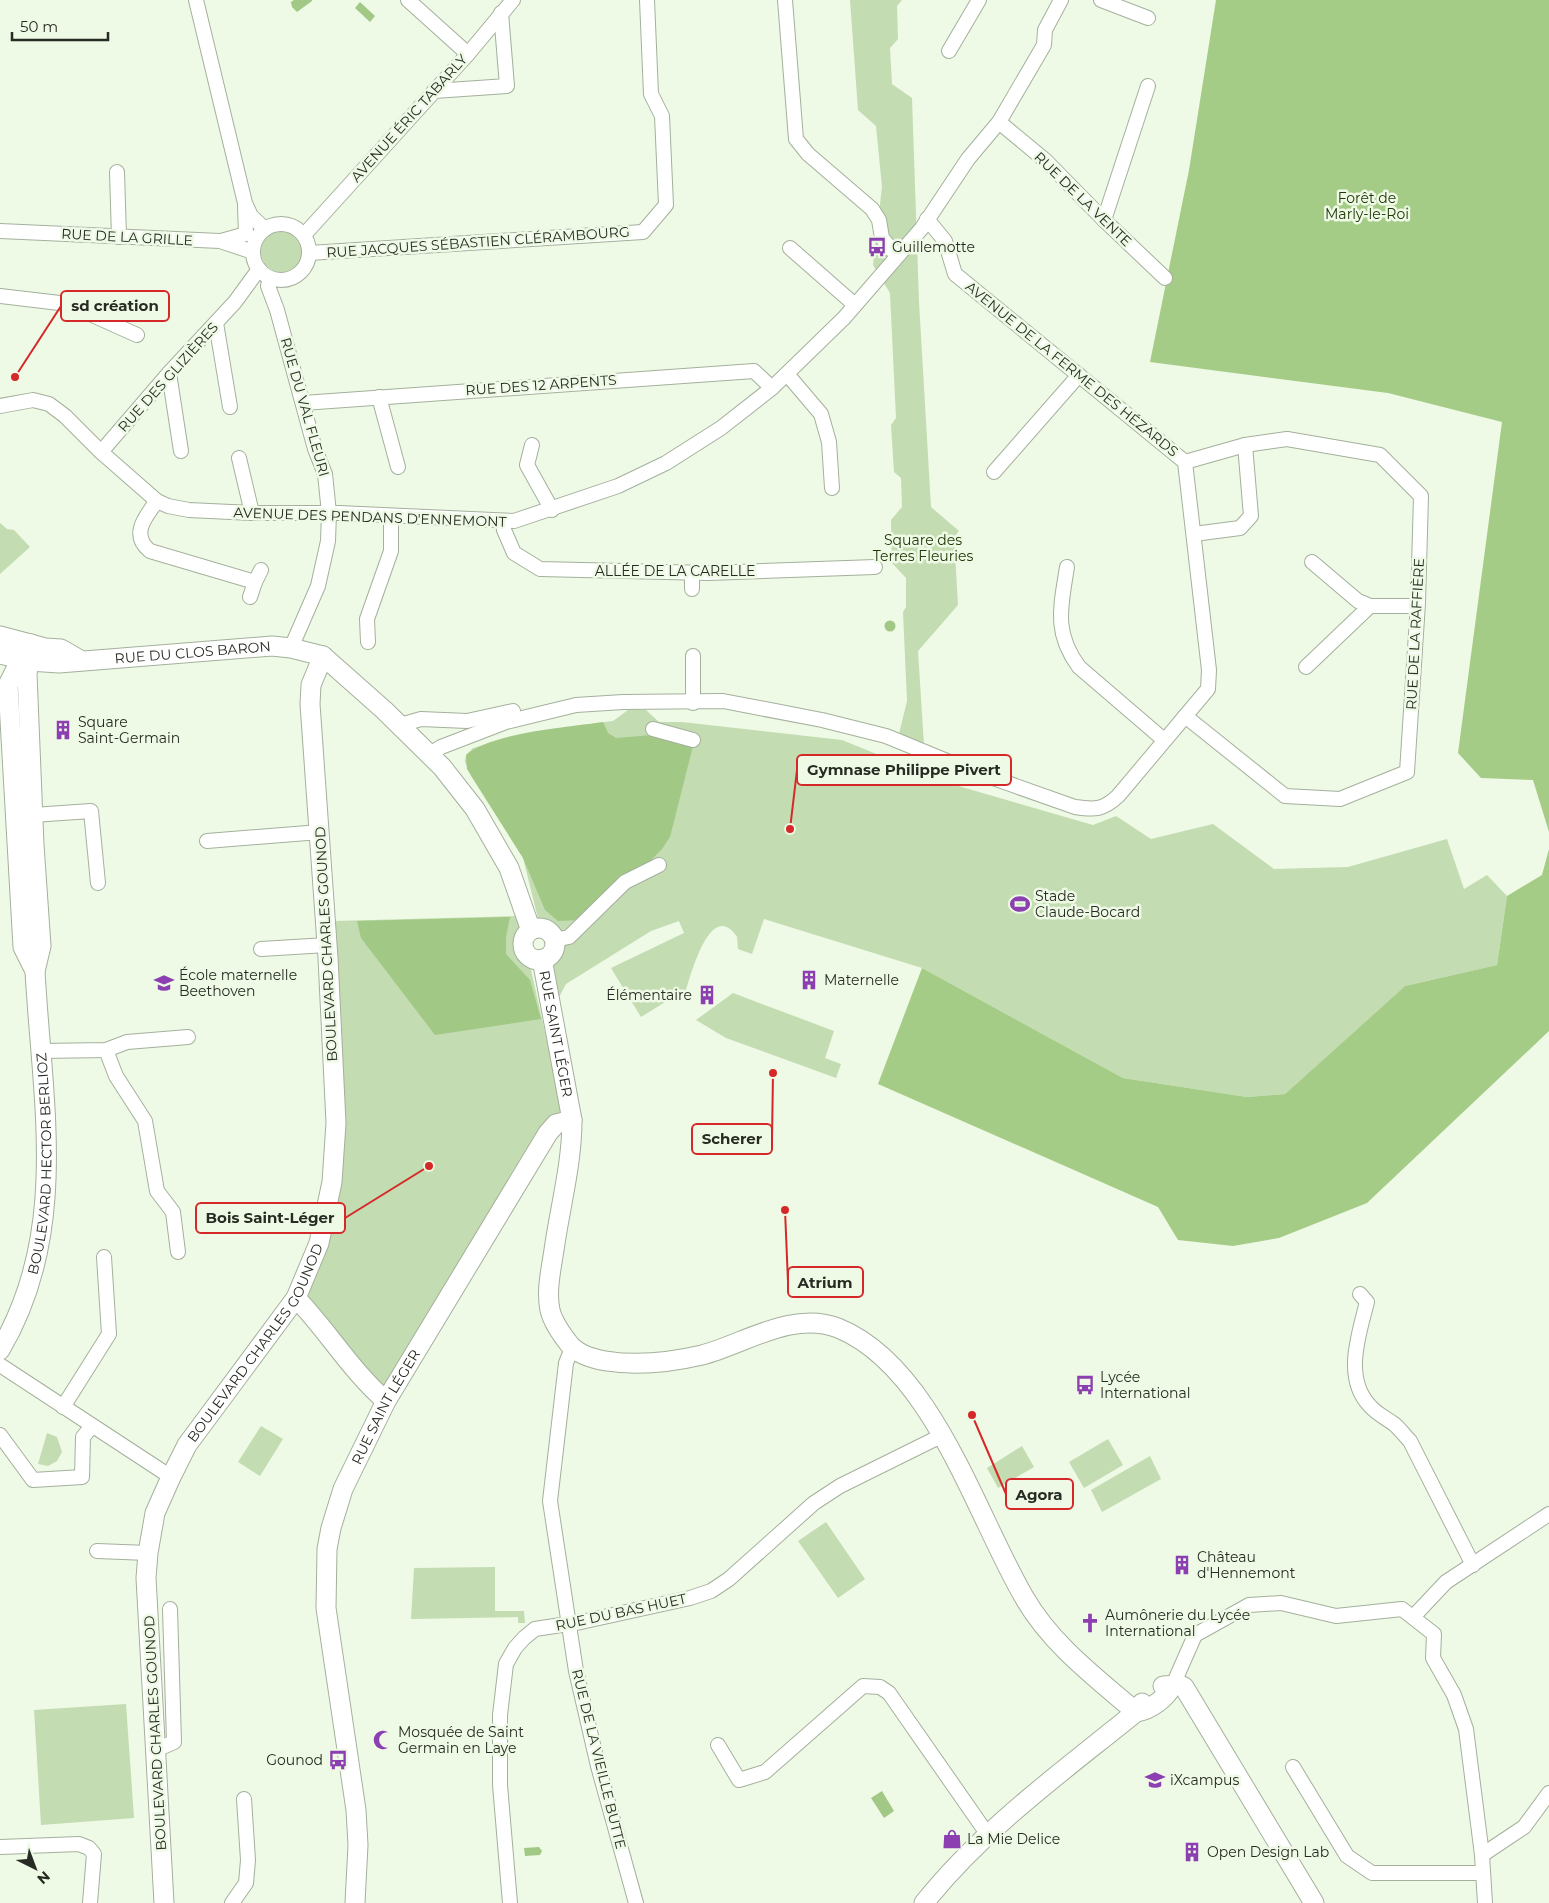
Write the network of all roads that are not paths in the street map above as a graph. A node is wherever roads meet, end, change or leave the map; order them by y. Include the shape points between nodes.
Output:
1 (196, 0) edge
2 (408, 0) edge
3 (513, 0) edge
4 (647, 0) edge
5 (785, 0) edge
6 (979, 0) edge
7 (1061, 0) edge
8 (1101, 0) edge
9 (501, 13) junction
10 (1148, 18) dead end
11 (949, 51) dead end
12 (468, 54) junction
13 (1148, 86) dead end
14 (434, 91) junction
15 (999, 122) junction
16 (117, 172) dead end
17 (245, 203) junction
18 (927, 219) junction
19 (1104, 220) junction
20 (0, 232) edge
21 (256, 233) junction
22 (304, 236) junction
23 (119, 237) junction
24 (220, 241) junction
25 (790, 248) dead end
26 (253, 252) junction
27 (309, 253) junction
28 (897, 256) junction
29 (259, 269) junction
30 (270, 278) junction
31 (1165, 278) dead end
32 (285, 280) junction
33 (0, 296) edge
34 (234, 302) junction
35 (855, 305) junction
36 (277, 310) junction
37 (216, 323) junction
38 (137, 335) dead end
39 (168, 374) junction
40 (787, 374) junction
41 (1079, 375) junction
42 (772, 388) junction
43 (380, 397) junction
44 (303, 403) junction
45 (0, 406) edge
46 (230, 407) dead end
47 (532, 444) dead end
48 (1245, 445) junction
49 (181, 451) dead end
50 (101, 452) junction
51 (239, 458) dead end
52 (1185, 462) junction
53 (398, 467) dead end
54 (994, 472) dead end
55 (832, 488) dead end
56 (157, 501) junction
57 (552, 510) junction
58 (252, 513) junction
59 (330, 513) junction
60 (391, 516) junction
61 (503, 521) junction
62 (1194, 534) junction
63 (1312, 562) dead end
64 (875, 567) dead end
65 (1067, 567) dead end
66 (692, 573) junction
67 (692, 589) dead end
68 (250, 597) dead end
69 (1370, 606) junction
70 (1417, 606) junction
71 (0, 636) edge
72 (368, 642) dead end
73 (298, 649) junction
74 (0, 654) edge
75 (323, 656) junction
76 (693, 656) dead end
77 (80, 660) junction
78 (54, 662) junction
79 (29, 668) junction
80 (1306, 668) dead end
81 (5, 678) edge
82 (693, 703) junction
83 (519, 710) dead end
84 (1185, 716) junction
85 (400, 725) junction
86 (653, 729) dead end
87 (693, 740) dead end
88 (1164, 740) junction
89 (430, 754) junction
90 (33, 815) junction
91 (320, 832) junction
92 (207, 841) dead end
93 (659, 865) dead end
94 (98, 883) dead end
95 (532, 929) junction
96 (562, 939) junction
97 (327, 945) junction
98 (261, 949) dead end
99 (542, 959) junction
100 (35, 971) junction
101 (188, 1037) dead end
102 (106, 1050) junction
103 (41, 1051) junction
104 (572, 1120) junction
105 (178, 1252) dead end
106 (104, 1257) dead end
107 (1360, 1294) dead end
108 (296, 1298) junction
109 (572, 1348) junction
110 (0, 1350) edge
111 (0, 1365) edge
112 (386, 1401) junction
113 (63, 1407) junction
114 (92, 1426) junction
115 (0, 1435) edge
116 (941, 1436) junction
117 (171, 1477) junction
118 (1549, 1514) edge
119 (97, 1551) dead end
120 (148, 1553) junction
121 (1473, 1566) junction
122 (170, 1609) dead end
123 (1413, 1617) junction
124 (570, 1624) junction
125 (1173, 1685) junction
126 (1136, 1712) junction
127 (718, 1745) dead end
128 (156, 1750) junction
129 (1293, 1767) dead end
130 (1549, 1793) edge
131 (244, 1799) dead end
132 (988, 1835) junction
133 (0, 1846) edge
134 (1482, 1855) junction
135 (1483, 1873) junction
136 (90, 1903) edge
137 (164, 1903) edge
138 (232, 1903) edge
139 (355, 1903) edge
140 (510, 1903) edge
141 (636, 1903) edge
142 (924, 1903) edge
143 (1314, 1903) edge
144 (1485, 1903) edge

1 - 17 street
2 - 12 street
3 - 9 street, AVENUE ÉRIC TABARLY
4 - 27 street, RUE JACQUES SÉBASTIEN CLÉRAMBOURG via 651,94 662,116 666,205 644,232
5 - 28 street via 796,139 808,154 876,213 882,238
6 - 11 street
7 - 15 street, AVENUE DES PENDANS D'ENNEMONT via 1045,30 1044,45
8 - 10 street
9 - 12 street, AVENUE ÉRIC TABARLY
9 - 14 street via 507,86
12 - 14 street, AVENUE ÉRIC TABARLY
13 - 19 street
14 - 22 street, AVENUE ÉRIC TABARLY
15 - 18 street, AVENUE DES PENDANS D'ENNEMONT via 968,158
15 - 19 street, RUE DE LA VENTE via 1046,161
16 - 23 street
17 - 21 street
17 - 21 street
18 - 28 street, AVENUE DES PENDANS D'ENNEMONT
18 - 41 street, AVENUE DE LA FERME DES HÉZARDS via 945,241 955,274
19 - 31 street, RUE DE LA VENTE
20 - 23 street, RUE DE LA GRILLE
21 - 22 street via 282,224 298,229
21 - 24 street
21 - 26 street
22 - 27 street
23 - 24 street, RUE DE LA GRILLE
24 - 26 street, RUE DE LA GRILLE
25 - 35 street
26 - 29 street
27 - 32 street via 304,268
28 - 35 street, AVENUE DES PENDANS D'ENNEMONT
29 - 30 street
29 - 34 street, RUE DES GLIZIÈRES
30 - 32 street
30 - 34 street, RUE DES GLIZIÈRES
30 - 36 street, RUE DU VAL FLEURI via 268,286
32 - 36 street, RUE DU VAL FLEURI
33 - 38 street via 68,304
34 - 37 street, RUE DES GLIZIÈRES
35 - 40 street, AVENUE DES PENDANS D'ENNEMONT
36 - 44 street, RUE DU VAL FLEURI
37 - 39 street, RUE DES GLIZIÈRES
37 - 46 street
39 - 49 street
39 - 50 street, RUE DES GLIZIÈRES
40 - 42 street, AVENUE DES PENDANS D'ENNEMONT
40 - 55 street via 821,414 829,442
41 - 52 street, AVENUE DE LA FERME DES HÉZARDS
41 - 54 street
42 - 43 street, RUE DES 12 ARPENTS via 754,371
42 - 57 street, AVENUE DES PENDANS D'ENNEMONT via 721,428 666,463 618,486
43 - 44 street, RUE DES 12 ARPENTS
43 - 53 street
44 - 59 street, RUE DU VAL FLEURI via 315,449 326,474
45 - 50 street, AVENUE DES PENDANS D'ENNEMONT via 33,400 49,404 66,416
47 - 57 street via 527,465
48 - 52 street, RUE DE LA RAFFIÈRE
48 - 62 street via 1251,516 1240,528
48 - 70 street, RUE DE LA RAFFIÈRE via 1287,439 1380,455 1421,496
50 - 56 street, AVENUE DES PENDANS D'ENNEMONT
51 - 58 street
52 - 62 street, AVENUE DE LA FERME DES HÉZARDS
56 - 58 street, AVENUE DES PENDANS D'ENNEMONT via 189,510
56 - 68 street via 139,532 144,546 159,555 258,576
57 - 61 street, AVENUE DES PENDANS D'ENNEMONT
58 - 59 street, AVENUE DES PENDANS D'ENNEMONT
59 - 60 street, AVENUE DES PENDANS D'ENNEMONT
59 - 73 street, RUE DU VAL FLEURI via 328,541 318,586
60 - 61 street, AVENUE DES PENDANS D'ENNEMONT
60 - 72 street via 390,551 367,619
61 - 66 street, ALLÉE DE LA CARELLE via 514,554 540,569
62 - 84 street, AVENUE DE LA FERME DES HÉZARDS via 1209,670 1208,689
63 - 69 street via 1358,601
64 - 66 street, ALLÉE DE LA CARELLE
65 - 88 street via 1060,625 1070,656
66 - 67 street
69 - 70 street
69 - 80 street
70 - 84 street, RUE DE LA RAFFIÈRE via 1407,772 1340,800 1285,796
71 - 79 street
73 - 75 street, RUE DU CLOS BARON
73 - 77 street, RUE DU CLOS BARON via 272,646
74 - 79 street
75 - 85 street
75 - 91 street, BOULEVARD CHARLES GOUNOD via 311,685 310,704
76 - 82 street
77 - 78 street, RUE DU CLOS BARON
77 - 79 street via 61,649
78 - 79 street, RUE DU CLOS BARON
78 - 79 street via 45,669
79 - 81 street via 16,669
79 - 81 street via 20,685
79 - 90 street, BOULEVARD HECTOR BERLIOZ
81 - 100 street, BOULEVARD HECTOR BERLIOZ via 23,947
82 - 88 street, AVENUE DE LA FERME DES HÉZARDS via 723,702 822,720 886,736 960,766 1075,807 1090,809 1106,807 1118,796
82 - 89 street, AVENUE DE LA FERME DES HÉZARDS via 576,705 506,722
83 - 85 street via 466,721 421,719
84 - 88 street, AVENUE DE LA FERME DES HÉZARDS
85 - 89 street
86 - 87 street
89 - 95 street via 485,826 509,868
90 - 94 street via 91,811
90 - 100 street, BOULEVARD HECTOR BERLIOZ via 41,946
91 - 92 street
91 - 97 street, BOULEVARD CHARLES GOUNOD
93 - 96 street via 625,882
95 - 96 street via 546,929
95 - 99 street, RUE SAINT LÉGER via 525,936 525,951 532,958
96 - 99 street, RUE SAINT LÉGER via 551,954
97 - 98 street
97 - 108 street, BOULEVARD CHARLES GOUNOD via 336,1123 332,1182 319,1243
99 - 104 street, RUE SAINT LÉGER
100 - 103 street, BOULEVARD HECTOR BERLIOZ
101 - 102 street via 127,1042
102 - 103 street
102 - 105 street via 116,1076 145,1121 157,1191 174,1212
103 - 110 street, BOULEVARD HECTOR BERLIOZ via 47,1176 42,1238 31,1282 14,1327
104 - 109 street via 572,1145 549,1284 550,1310
104 - 112 street, RUE SAINT LÉGER via 556,1124 548,1133
106 - 113 street via 109,1334
107 - 121 street via 1367,1302 1356,1346 1355,1370 1361,1390 1368,1404 1396,1425 1410,1442
108 - 112 street via 317,1319 366,1382
108 - 117 street, BOULEVARD CHARLES GOUNOD via 186,1445
109 - 116 street via 591,1358 618,1363 666,1362 703,1355 787,1326 802,1323 834,1326 859,1338 888,1363 916,1396
109 - 124 street, RUE DE LA VIEILLE BUTTE via 566,1363 550,1501
111 - 113 street
112 - 139 street, RUE SAINT LÉGER via 343,1489 327,1549 326,1608 356,1810
113 - 114 street
114 - 115 street via 84,1437 82,1478 33,1480
114 - 117 street
116 - 124 street, RUE DU BAS HUET via 814,1502 729,1579 711,1591
116 - 126 street via 1025,1599 1071,1656
117 - 120 street, BOULEVARD CHARLES GOUNOD via 155,1513
118 - 121 street
119 - 120 street
120 - 128 street, BOULEVARD CHARLES GOUNOD via 146,1588
121 - 123 street via 1446,1582
122 - 128 street via 174,1742
123 - 125 street via 1402,1609 1336,1616 1281,1603 1249,1605 1195,1635
123 - 134 street via 1434,1634 1432,1658 1454,1695 1466,1729
124 - 140 street, RUE DU BAS HUET via 535,1630 524,1638 514,1648 503,1675 500,1785
124 - 141 street, RUE DE LA VIEILLE BUTTE via 576,1671 598,1766
125 - 126 street via 1147,1710
125 - 143 street via 1184,1687
126 - 132 street via 1019,1805
127 - 132 street via 740,1780 765,1772 863,1686 880,1687 889,1693
128 - 137 street, BOULEVARD CHARLES GOUNOD
129 - 135 street via 1348,1856 1372,1873
130 - 134 street via 1524,1827
131 - 138 street via 248,1860 246,1883
132 - 142 street
133 - 136 street via 79,1844 89,1848 94,1854
134 - 135 street
135 - 144 street

